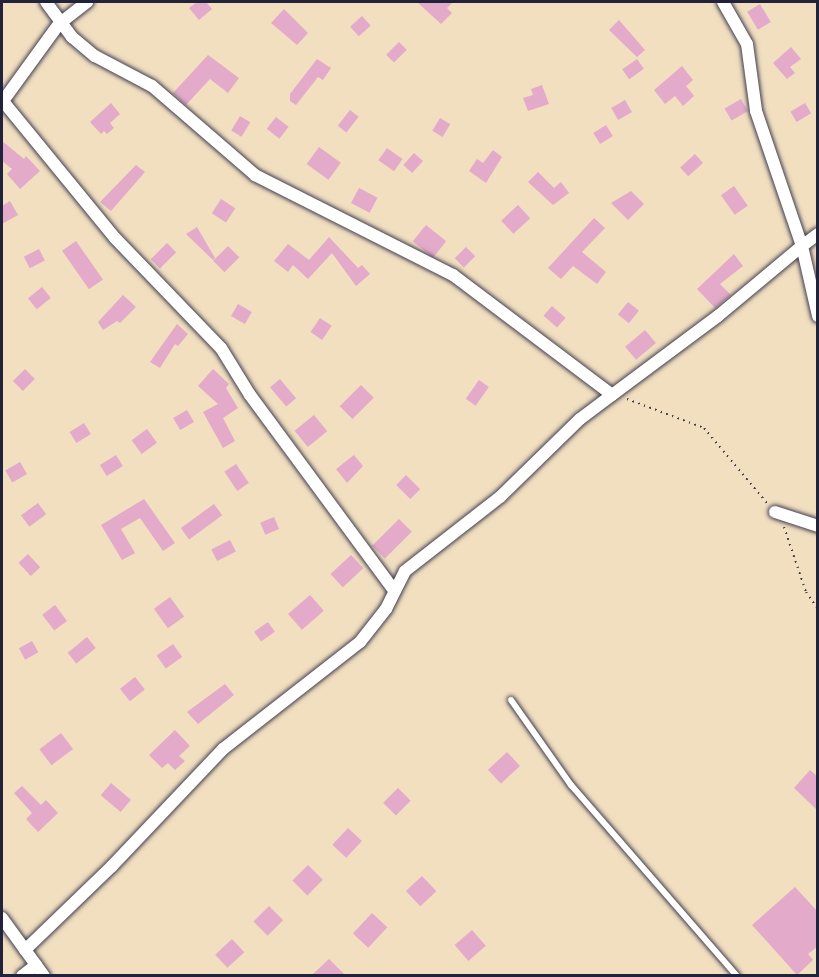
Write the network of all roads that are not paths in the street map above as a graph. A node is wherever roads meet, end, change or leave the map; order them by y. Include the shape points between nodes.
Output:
1 (46, 2) edge
2 (87, 2) edge
3 (723, 2) edge
4 (59, 24) junction
5 (2, 101) edge
6 (818, 234) edge
7 (802, 246) junction
8 (818, 316) edge
9 (612, 395) junction
10 (775, 512) road end
11 (818, 526) edge
12 (394, 590) junction
13 (511, 700) dead end
14 (2, 918) edge
15 (25, 950) junction
16 (36, 965) junction
17 (21, 975) edge
18 (44, 975) edge
19 (737, 975) edge

1 - 4 street
2 - 4 street
3 - 7 street via 747,45 756,111
4 - 5 street
4 - 9 street via 95,56 152,86 255,175 453,274
5 - 12 street via 115,238 221,348 250,395
6 - 7 street
7 - 8 street
7 - 9 street via 718,316
9 - 12 street via 580,419 500,497 405,571
10 - 11 street
12 - 15 street via 386,609 360,642 222,749
13 - 19 lane via 571,785
14 - 15 street
15 - 16 street
16 - 17 street
16 - 18 street

